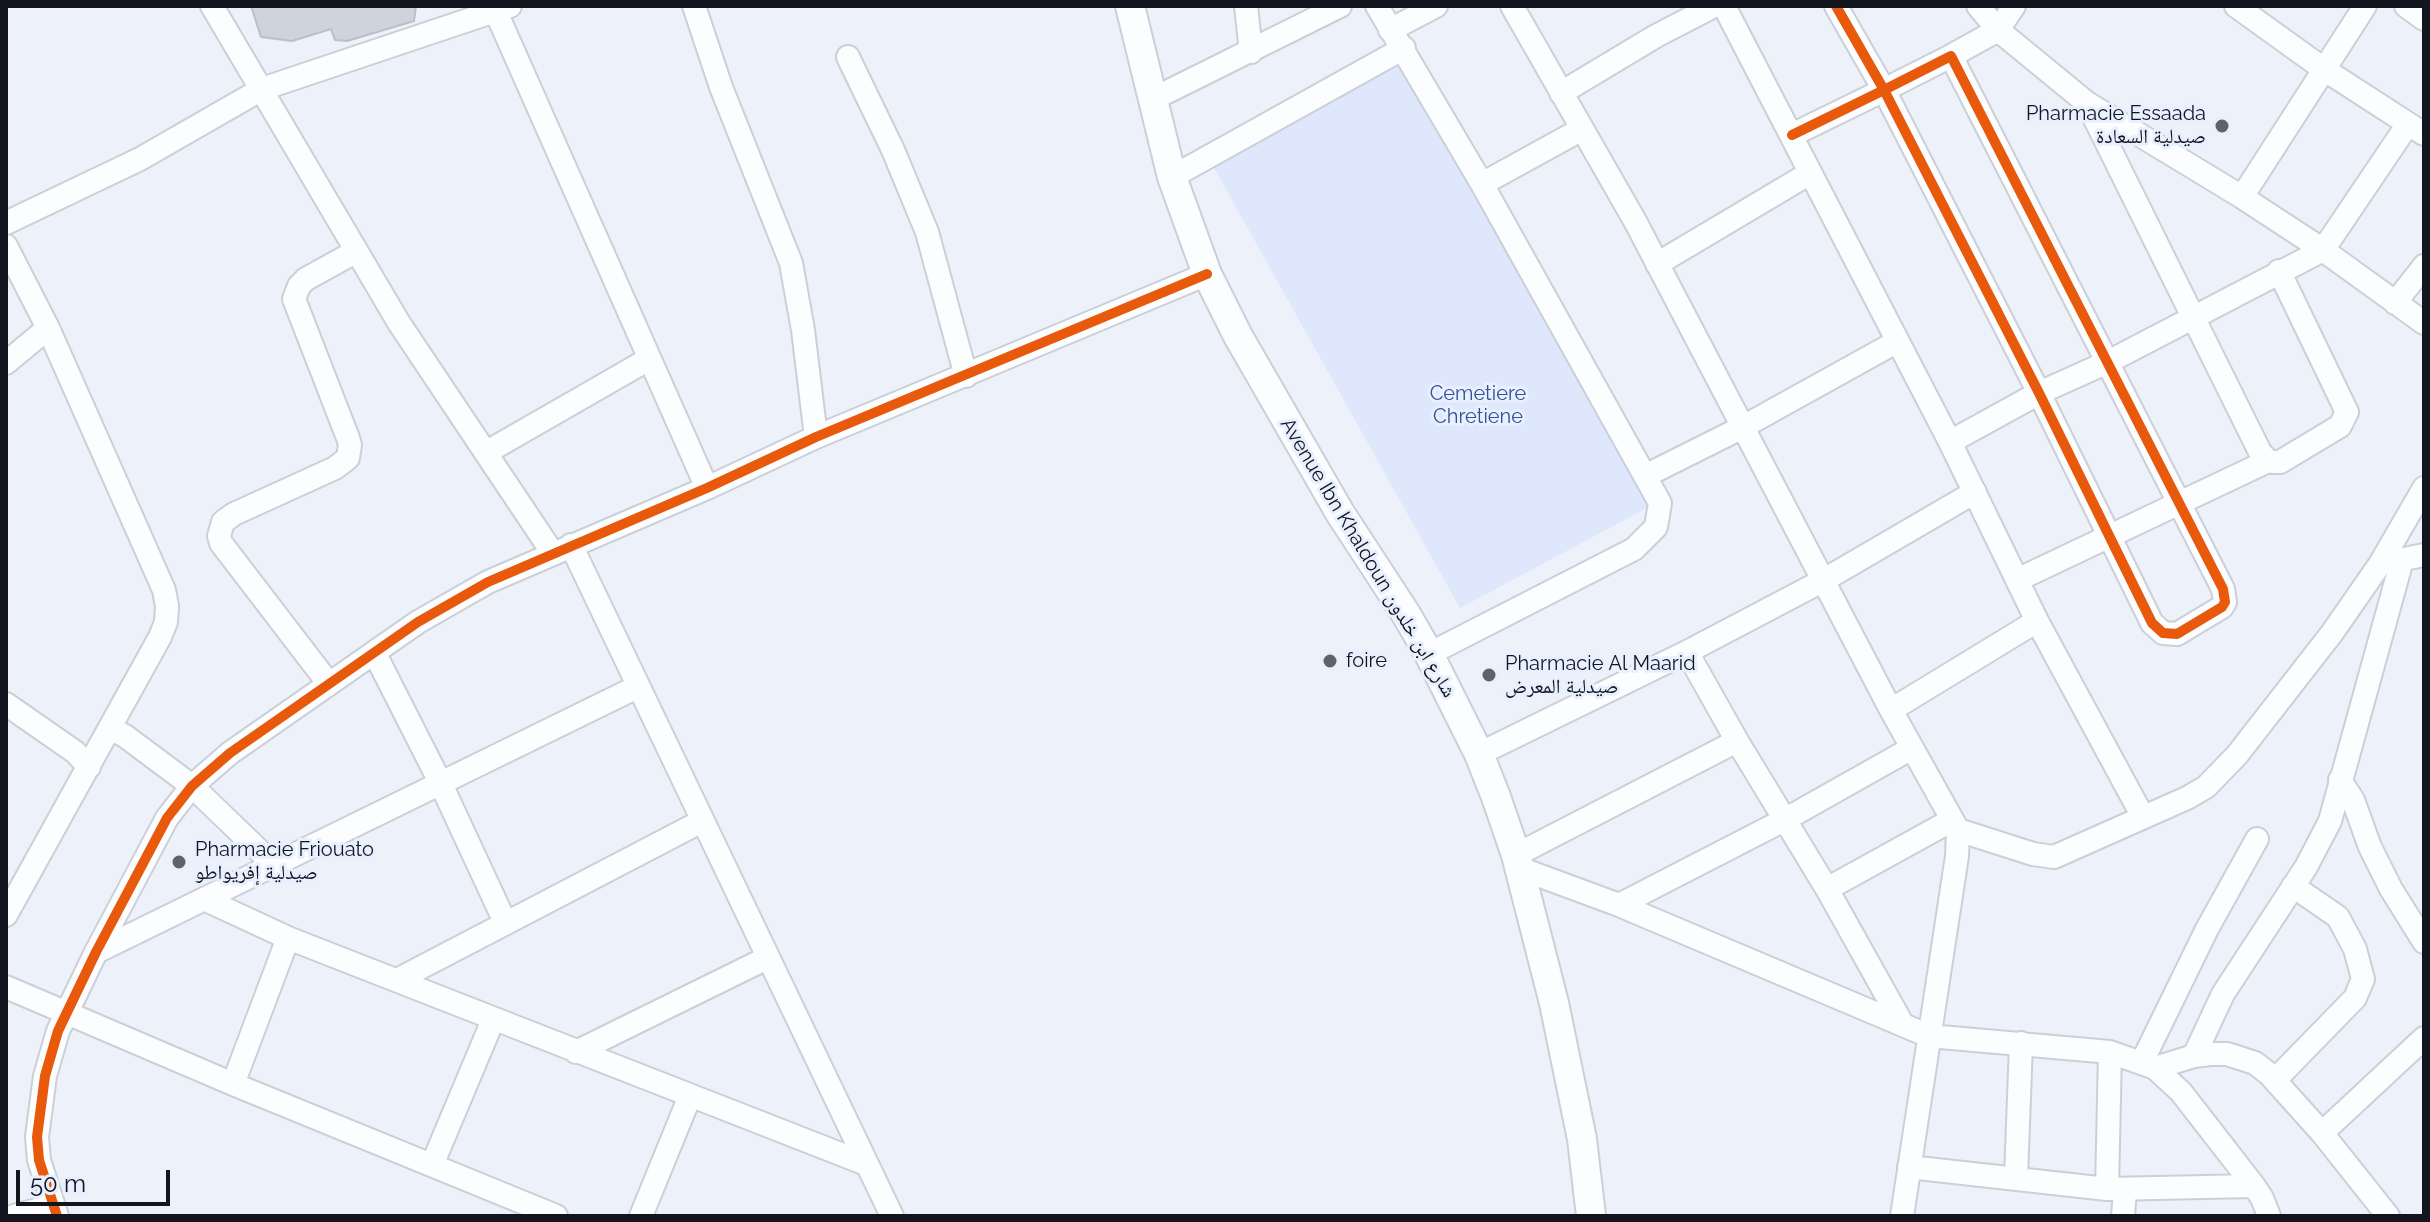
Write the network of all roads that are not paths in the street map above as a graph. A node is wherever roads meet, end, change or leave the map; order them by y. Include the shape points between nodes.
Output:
1 (212, 6) edge
2 (694, 6) edge
3 (1130, 6) edge
4 (1246, 6) edge
5 (1340, 6) edge
6 (1377, 6) edge
7 (1436, 6) edge
8 (1512, 6) edge
9 (1714, 6) edge
10 (1724, 6) edge
11 (1836, 6) edge
12 (1978, 6) edge
13 (2014, 6) edge
14 (2236, 6) edge
15 (2365, 6) edge
16 (2406, 6) edge
17 (503, 9) edge
18 (2424, 19) edge
19 (1998, 30) junction
20 (1397, 39) junction
21 (1251, 52) junction
22 (1951, 56) junction
23 (848, 57) dead end
24 (2325, 70) junction
25 (262, 89) junction
26 (1884, 90) junction
27 (1561, 93) junction
28 (1153, 99) junction
29 (2087, 103) junction
30 (1582, 129) junction
31 (2416, 129) edge
32 (1792, 135) junction
33 (1810, 173) junction
34 (1172, 177) junction
35 (1482, 184) junction
36 (2242, 197) junction
37 (6, 223) edge
38 (6, 246) edge
39 (2323, 250) junction
40 (355, 252) junction
41 (1657, 264) junction
42 (2424, 266) edge
43 (2279, 271) junction
44 (1207, 274) junction
45 (2395, 303) junction
46 (2195, 317) junction
47 (2424, 323) edge
48 (48, 328) junction
49 (1898, 341) junction
50 (649, 359) junction
51 (2108, 362) junction
52 (6, 363) edge
53 (966, 376) junction
54 (2039, 393) junction
55 (1741, 428) junction
56 (816, 437) junction
57 (1950, 442) junction
58 (487, 452) junction
59 (2268, 461) junction
60 (1645, 476) junction
61 (707, 488) junction
62 (2424, 488) edge
63 (1975, 492) junction
64 (2179, 502) junction
65 (2108, 534) junction
66 (562, 549) junction
67 (2424, 555) edge
68 (2391, 562) junction
69 (1824, 580) junction
70 (2017, 580) junction
71 (2037, 621) junction
72 (1687, 652) junction
73 (375, 654) junction
74 (1429, 654) junction
75 (329, 684) junction
76 (637, 687) junction
77 (6, 704) edge
78 (1891, 710) junction
79 (110, 728) junction
80 (1737, 741) junction
81 (1912, 748) junction
82 (1479, 754) junction
83 (89, 767) junction
84 (2340, 780) junction
85 (440, 782) junction
86 (192, 786) junction
87 (2143, 817) junction
88 (1786, 819) junction
89 (702, 821) junction
90 (1955, 825) junction
91 (2257, 839) dead end
92 (1518, 862) junction
93 (273, 864) junction
94 (2293, 886) junction
95 (1827, 889) junction
96 (204, 899) junction
97 (1619, 905) junction
98 (6, 915) edge
99 (505, 922) junction
100 (288, 938) junction
101 (2424, 942) edge
102 (96, 952) junction
103 (767, 958) junction
104 (397, 980) junction
105 (6, 987) edge
106 (66, 1012) junction
107 (493, 1020) junction
108 (1903, 1025) junction
109 (1929, 1036) junction
110 (2424, 1038) edge
111 (2021, 1043) junction
112 (576, 1052) junction
113 (2110, 1052) junction
114 (2194, 1056) junction
115 (2149, 1065) junction
116 (2275, 1080) junction
117 (233, 1084) junction
118 (690, 1096) junction
119 (2322, 1133) junction
120 (866, 1164) junction
121 (432, 1165) junction
122 (1909, 1167) junction
123 (2016, 1178) junction
124 (2254, 1186) junction
125 (2116, 1190) junction
126 (54, 1211) edge
127 (14, 1216) edge
128 (556, 1216) edge
129 (641, 1216) edge
130 (892, 1216) edge
131 (1591, 1216) edge
132 (1902, 1216) edge
133 (2123, 1216) edge
134 (2269, 1216) edge
135 (2388, 1216) edge

1 - 25 street
2 - 56 street via 791,263
3 - 28 street, Avenue Ibn Khaldoun شارع ابن خلدون
4 - 21 street
5 - 21 street
6 - 20 street
7 - 20 street
8 - 27 street
9 - 27 street
10 - 32 street
11 - 26 street
12 - 19 street
13 - 19 street
14 - 24 street
15 - 24 street
16 - 18 street
17 - 25 street
17 - 50 street
19 - 22 street
19 - 29 street
20 - 34 street
20 - 35 street
21 - 28 street
22 - 26 street
22 - 51 street
23 - 53 street via 927,232
24 - 31 street
24 - 36 street
25 - 37 street via 140,159
25 - 40 street
26 - 32 street
26 - 54 street
27 - 30 street
28 - 34 street, Avenue Ibn Khaldoun شارع ابن خلدون
29 - 36 street
29 - 46 street
30 - 35 street
30 - 41 street
31 - 39 street
32 - 33 street
33 - 41 street
33 - 49 street
34 - 44 street, Avenue Ibn Khaldoun شارع ابن خلدون
35 - 60 street
36 - 39 street
38 - 48 street
39 - 43 street
39 - 45 street
40 - 58 street
40 - 75 street via 306,279 294,299 348,438 348,458 229,517 219,536
41 - 55 street
42 - 45 street
43 - 46 street
43 - 59 street via 2347,412 2340,426 2280,462
44 - 53 street
44 - 74 street, Avenue Ibn Khaldoun شارع ابن خلدون via 1340,513
45 - 47 street
46 - 51 street
46 - 59 street
48 - 52 street
48 - 79 street via 167,606 160,637
49 - 55 street
49 - 57 street
50 - 58 street
50 - 61 street
51 - 54 street
51 - 64 street
53 - 56 street
54 - 57 street
54 - 65 street
55 - 60 street
55 - 69 street
56 - 61 street
57 - 63 street
58 - 66 street
59 - 64 street
60 - 74 street via 1660,503 1648,538
61 - 66 street
62 - 68 street
63 - 69 street
63 - 70 street
64 - 65 street
64 - 65 street via 2225,602 2177,634 2163,633 2152,623
65 - 70 street
66 - 73 street via 452,601
66 - 76 street
67 - 68 street
68 - 84 street
68 - 87 street via 2237,755 2197,794
69 - 72 street
69 - 78 street
70 - 71 street
71 - 78 street
71 - 87 street
72 - 80 street
72 - 82 street
73 - 75 street
73 - 85 street
74 - 82 street, Avenue Ibn Khaldoun شارع ابن خلدون
75 - 86 street
76 - 85 street
76 - 89 street
77 - 83 street
78 - 81 street
79 - 83 street
79 - 86 street
80 - 88 street
80 - 92 street
81 - 88 street
81 - 90 street
82 - 92 street, Avenue Ibn Khaldoun شارع ابن خلدون
83 - 98 street
84 - 94 street via 2330,821
84 - 101 street via 2391,889
85 - 93 street
85 - 99 street
86 - 93 street
86 - 102 street via 157,835
87 - 90 street via 2054,857
88 - 95 street
88 - 97 street
89 - 99 street
89 - 103 street
90 - 95 street
90 - 109 street via 1957,856
91 - 115 street via 2207,929
92 - 97 street
92 - 131 street, Avenue Ibn Khaldoun شارع ابن خلدون via 1575,1102
93 - 96 street
94 - 114 street via 2228,985
94 - 116 street via 2344,925 2363,979 2355,998
95 - 108 street
96 - 100 street
96 - 102 street
97 - 108 street
99 - 104 street
100 - 104 street
100 - 117 street
102 - 106 street
103 - 112 street
103 - 120 street
104 - 107 street
105 - 106 street
106 - 117 street
106 - 126 street via 39,1107 39,1160
107 - 112 street
107 - 121 street
108 - 109 street
109 - 111 street
109 - 122 street
110 - 119 street
111 - 113 street
111 - 123 street
112 - 118 street
113 - 115 street
113 - 125 street
114 - 115 street
114 - 116 street via 2227,1054 2255,1063
115 - 124 street via 2181,1092
116 - 119 street
117 - 121 street
118 - 120 street
118 - 129 street
119 - 135 street
120 - 130 street
121 - 128 street
122 - 123 street
122 - 132 street
123 - 125 street
124 - 125 street
124 - 134 street
125 - 133 street
126 - 127 street

